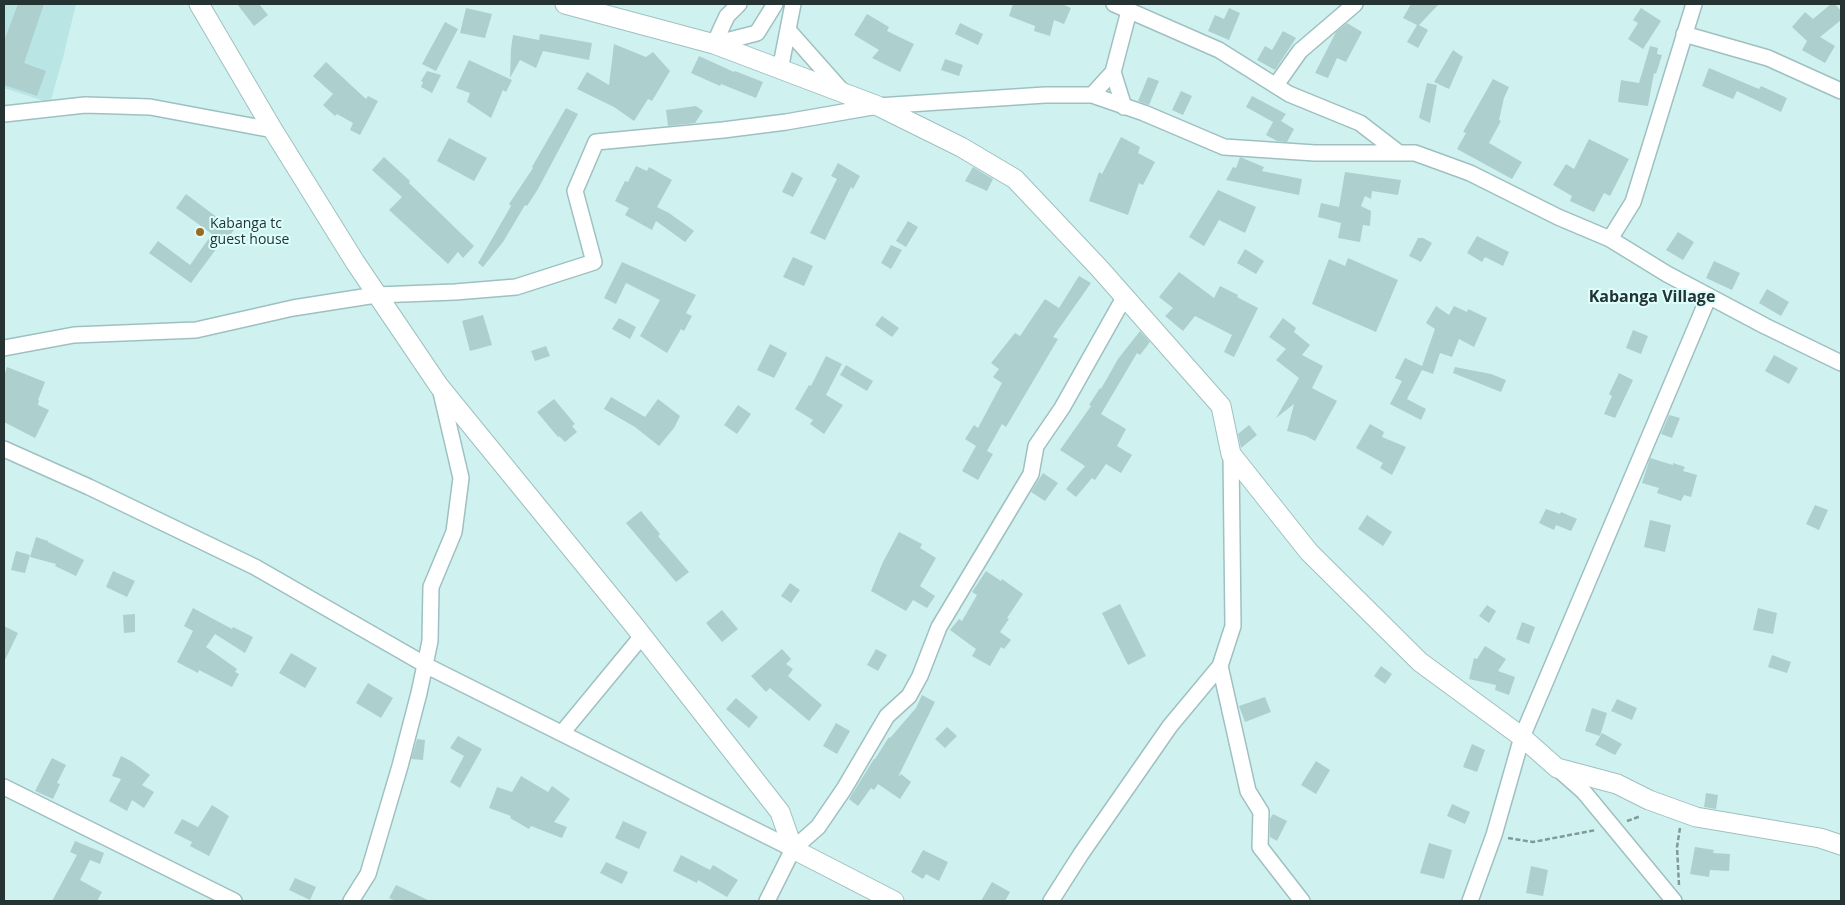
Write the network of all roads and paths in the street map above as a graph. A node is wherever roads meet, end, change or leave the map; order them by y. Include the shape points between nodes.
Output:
1 (199, 4) edge
2 (565, 4) edge
3 (739, 4) edge
4 (775, 4) edge
5 (793, 4) edge
6 (1114, 4) edge
7 (1355, 4) edge
8 (1688, 6) edge
9 (1129, 10) junction
10 (788, 30) junction
11 (1684, 34) junction
12 (714, 44) junction
13 (780, 70) junction
14 (1113, 72) junction
15 (1276, 85) junction
16 (1841, 91) edge
17 (844, 93) junction
18 (1092, 95) junction
19 (878, 106) junction
20 (1124, 106) junction
21 (4, 114) edge
22 (273, 130) junction
23 (1399, 153) junction
24 (1610, 239) junction
25 (376, 294) junction
26 (1124, 296) junction
27 (1709, 296) junction
28 (4, 348) edge
29 (1841, 363) edge
30 (439, 386) junction
31 (4, 449) edge
32 (1231, 454) junction
33 (642, 636) junction
34 (425, 665) junction
35 (1220, 666) junction
36 (562, 733) junction
37 (1522, 737) junction
38 (1557, 768) junction
39 (4, 787) edge
40 (1682, 813) junction
41 (1644, 816) dead end
42 (1613, 827) junction
43 (1494, 835) junction
44 (1841, 845) edge
45 (793, 848) junction
46 (1677, 894) edge
47 (234, 901) edge
48 (351, 901) edge
49 (767, 901) edge
50 (894, 901) edge
51 (1051, 901) edge
52 (1302, 901) edge
53 (1470, 901) edge

1 - 22 street
2 - 12 street
3 - 12 street via 727,16
4 - 12 street via 757,33
5 - 10 street
6 - 9 street
7 - 15 street via 1300,51
8 - 11 street
9 - 14 street
9 - 15 street via 1219,50
10 - 13 street
10 - 17 street
11 - 16 street via 1768,58
11 - 24 street via 1633,202
12 - 13 street
13 - 17 street
14 - 18 street
14 - 20 street
15 - 23 street via 1289,94 1360,124
17 - 19 street
18 - 19 street
18 - 20 street
19 - 25 street via 777,123 596,142 575,191 594,262 516,287
19 - 26 street via 961,147 1015,179
20 - 23 street via 1224,147 1314,153
21 - 22 street via 84,105 150,107
22 - 25 street
23 - 24 street via 1415,153 1470,172 1558,217
24 - 27 street
25 - 28 street via 293,308 196,330 74,335
25 - 30 street
26 - 32 street via 1221,406
26 - 45 street via 1062,408 1036,446 1031,474 939,627 909,696 887,716 818,826
27 - 29 street
27 - 37 street
30 - 33 street
30 - 34 street via 461,478 454,532 431,587 430,641
31 - 34 street via 255,567
32 - 35 street via 1233,626
32 - 37 street via 1309,552 1420,662
33 - 36 street
33 - 45 street via 780,812
34 - 36 street
34 - 48 street via 368,874
35 - 51 street via 1170,726
35 - 52 street via 1248,791 1261,812 1260,847
36 - 45 street
37 - 38 street
37 - 43 street
38 - 40 street via 1617,784
38 - 42 street via 1584,792
39 - 47 street
40 - 44 street via 1820,838
40 - 46 path via 1677,847
41 - 42 path
42 - 43 path via 1533,842
42 - 46 street
43 - 53 street
45 - 49 street
45 - 50 street

